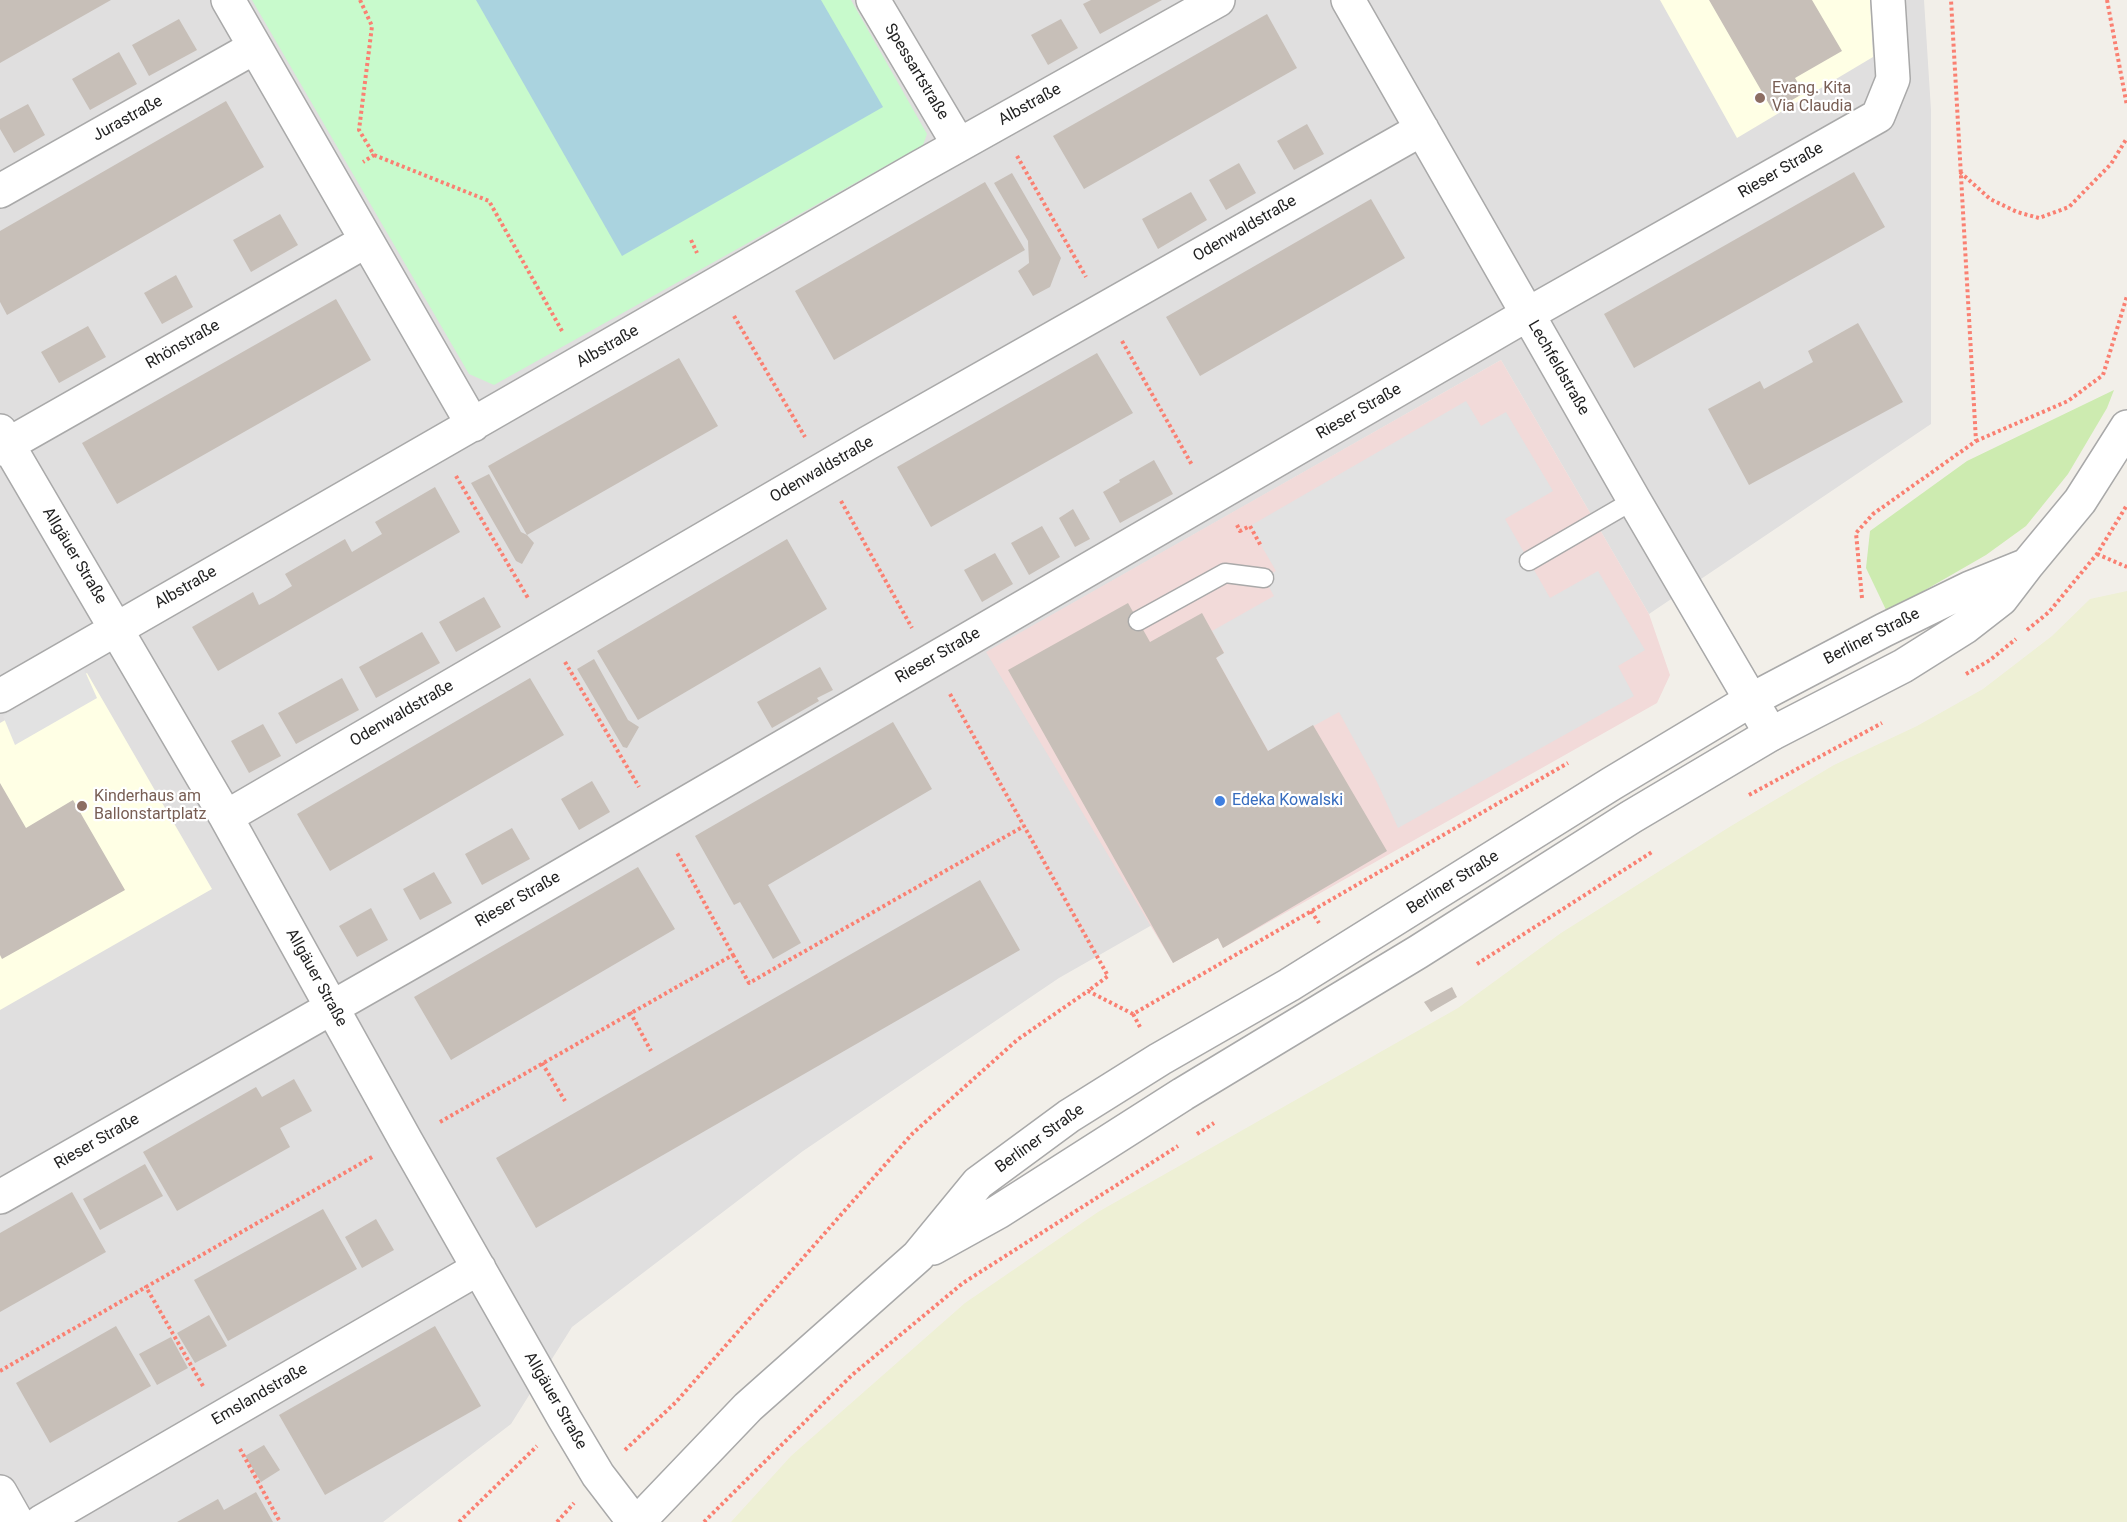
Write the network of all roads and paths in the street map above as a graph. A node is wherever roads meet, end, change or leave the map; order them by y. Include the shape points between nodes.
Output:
1 (228, 0) edge
2 (360, 0) edge
3 (873, 0) edge
4 (1218, 0) edge
5 (1348, 0) edge
6 (1888, 0) edge
7 (1950, 0) edge
8 (2107, 0) edge
9 (255, 47) junction
10 (2127, 106) edge
11 (1422, 129) junction
12 (2127, 138) edge
13 (959, 145) junction
14 (374, 155) junction
15 (1960, 172) junction
16 (332, 180) junction
17 (0, 191) edge
18 (366, 241) junction
19 (2127, 296) edge
20 (1528, 314) junction
21 (581, 363) junction
22 (473, 425) junction
23 (2127, 427) edge
24 (1976, 441) junction
25 (3, 442) edge
26 (1634, 500) junction
27 (2127, 505) edge
28 (1240, 531) dead end
29 (1256, 537) dead end
30 (1529, 561) dead end
31 (2027, 565) junction
32 (2127, 567) edge
33 (1264, 578) dead end
34 (1860, 596) dead end
35 (1138, 621) dead end
36 (117, 627) junction
37 (931, 660) junction
38 (0, 696) edge
39 (1751, 700) junction
40 (1890, 718) dead end
41 (1771, 734) junction
42 (1745, 797) dead end
43 (226, 817) junction
44 (658, 819) junction
45 (1024, 826) junction
46 (1661, 847) dead end
47 (1311, 910) dead end
48 (1320, 925) dead end
49 (733, 955) junction
50 (1477, 964) dead end
51 (1088, 991) dead end
52 (333, 1008) junction
53 (630, 1012) junction
54 (651, 1051) dead end
55 (542, 1063) junction
56 (565, 1101) dead end
57 (1223, 1118) dead end
58 (440, 1122) dead end
59 (1188, 1139) dead end
60 (1178, 1146) dead end
61 (369, 1158) dead end
62 (0, 1197) edge
63 (918, 1256) junction
64 (479, 1268) junction
65 (146, 1287) junction
66 (0, 1371) edge
67 (221, 1417) junction
68 (539, 1443) dead end
69 (0, 1492) edge
70 (17, 1522) edge
71 (41, 1522) edge
72 (280, 1522) edge
73 (459, 1522) edge
74 (636, 1522) edge
75 (704, 1522) edge

1 - 9 street
2 - 14 path via 372,26 359,130
3 - 13 street, Spessartstraße
4 - 13 street, Albstraße
5 - 11 street, Lechfeldstraße
6 - 20 street, Rieser Straße via 1893,79 1878,116
7 - 15 path
8 - 10 path
9 - 16 street
9 - 17 street, Jurastraße
11 - 20 street, Lechfeldstraße
11 - 43 street, Odenwaldstraße via 868,443
12 - 15 path via 2110,164 2069,207 2039,218 1990,199
13 - 21 street, Albstraße
14 - 16 path
14 - 21 path via 489,201
15 - 24 path
16 - 18 street
18 - 22 street
18 - 25 street, Rhönstraße
19 - 24 path via 2103,375 2068,401
20 - 26 street, Lechfeldstraße
20 - 37 street, Rieser Straße
21 - 22 street, Albstraße
22 - 36 street, Albstraße
23 - 31 street, Berliner Straße via 2080,501
24 - 34 path via 1873,514 1856,533
25 - 36 street, Allgäuer Straße
26 - 30 lane
26 - 39 street, Lechfeldstraße
27 - 32 path via 2097,554
28 - 29 path via 1250,526
31 - 39 street, Berliner Straße via 1959,593
31 - 41 street, Berliner Straße via 2001,599 1965,627 1903,666
33 - 35 lane via 1226,573
36 - 38 street, Albstraße
36 - 43 street, Allgäuer Straße
37 - 44 street, Rieser Straße
37 - 45 path
39 - 41 street, Lechfeldstraße
39 - 63 street, Berliner Straße via 1069,1116 978,1183
40 - 42 path
41 - 63 street, Berliner Straße via 1182,1094 998,1212
43 - 52 street, Allgäuer Straße
44 - 49 path
44 - 52 street, Rieser Straße
45 - 49 path via 749,983
45 - 51 path via 1108,976
46 - 50 path
47 - 48 path
49 - 53 path
52 - 62 street, Rieser Straße
52 - 64 street, Allgäuer Straße
53 - 54 path
53 - 55 path
55 - 56 path
55 - 58 path
57 - 59 path
60 - 75 path via 963,1283 852,1375
61 - 65 path
63 - 74 street, Berliner Straße via 748,1407
64 - 67 street, Emslandstraße
64 - 74 street, Allgäuer Straße via 598,1475
65 - 66 path
65 - 67 path
67 - 71 street, Emslandstraße
67 - 72 path
68 - 73 path
69 - 70 street

